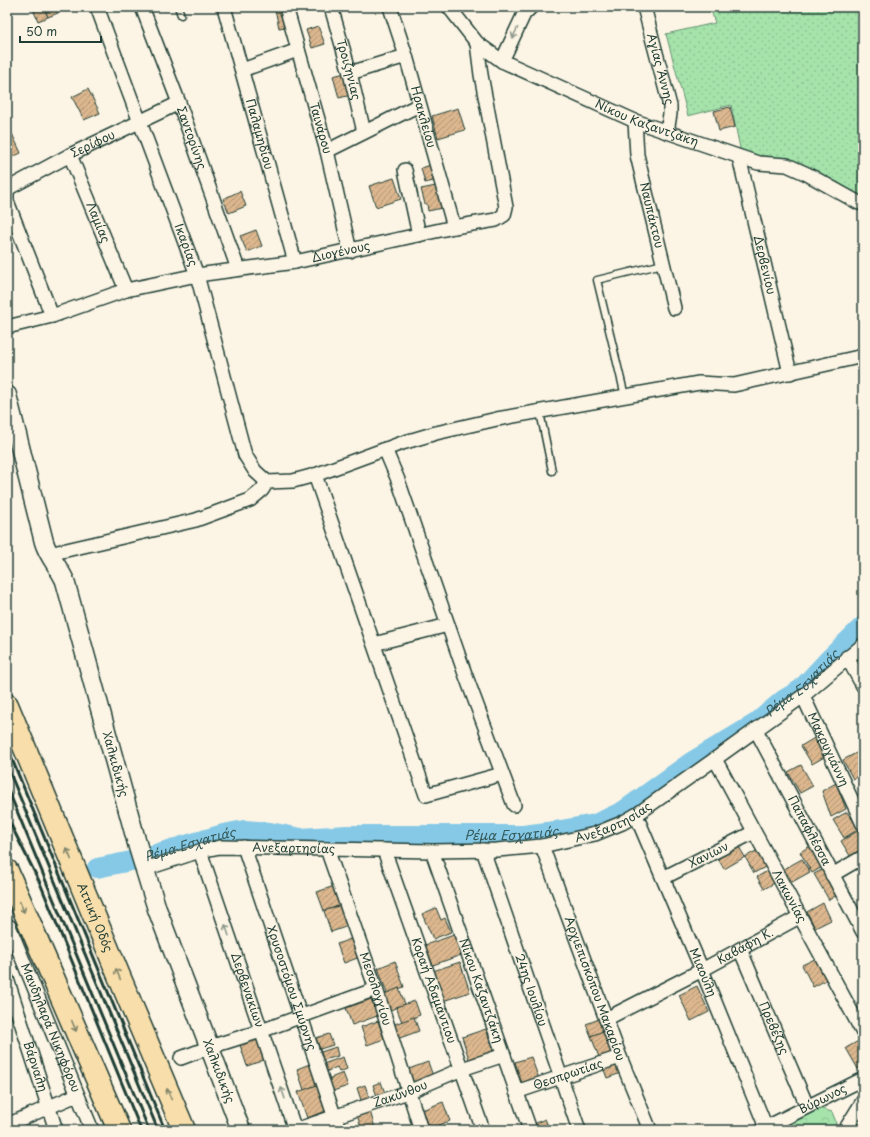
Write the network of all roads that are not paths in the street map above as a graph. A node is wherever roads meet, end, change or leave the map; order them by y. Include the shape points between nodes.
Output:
1 (97, 7) edge
2 (142, 7) edge
3 (178, 7) edge
4 (224, 7) edge
5 (286, 7) edge
6 (332, 7) edge
7 (390, 7) edge
8 (449, 7) edge
9 (531, 7) edge
10 (644, 7) edge
11 (181, 15) dead end
12 (477, 43) junction
13 (298, 50) junction
14 (406, 56) junction
15 (502, 61) junction
16 (242, 70) junction
17 (350, 73) junction
18 (180, 103) junction
19 (419, 105) junction
20 (139, 121) junction
21 (635, 121) junction
22 (364, 132) junction
23 (667, 132) junction
24 (327, 151) junction
25 (70, 155) junction
26 (739, 157) junction
27 (405, 170) dead end
28 (7, 188) edge
29 (863, 204) edge
30 (454, 227) junction
31 (419, 235) junction
32 (350, 251) junction
33 (295, 262) junction
34 (663, 264) junction
35 (238, 269) junction
36 (197, 275) junction
37 (126, 290) junction
38 (674, 308) dead end
39 (52, 316) junction
40 (7, 327) edge
41 (863, 356) edge
42 (790, 373) junction
43 (7, 395) edge
44 (625, 396) junction
45 (540, 412) junction
46 (385, 449) junction
47 (552, 471) dead end
48 (315, 475) junction
49 (267, 482) junction
50 (49, 554) junction
51 (448, 625) junction
52 (374, 644) junction
53 (863, 645) edge
54 (847, 657) junction
55 (863, 686) edge
56 (803, 696) junction
57 (7, 704) edge
58 (756, 730) junction
59 (715, 759) junction
60 (502, 774) junction
61 (514, 805) dead end
62 (636, 815) junction
63 (863, 824) edge
64 (754, 832) junction
65 (542, 846) junction
66 (244, 847) junction
67 (327, 849) junction
68 (384, 850) junction
69 (482, 850) junction
70 (200, 851) junction
71 (432, 851) junction
72 (863, 857) edge
73 (142, 859) junction
74 (7, 871) edge
75 (832, 875) junction
76 (663, 878) junction
77 (799, 917) junction
78 (9, 926) dead end
79 (863, 932) edge
80 (740, 949) junction
81 (702, 970) junction
82 (7, 979) edge
83 (376, 989) junction
84 (301, 1017) junction
85 (606, 1019) junction
86 (262, 1031) junction
87 (863, 1033) edge
88 (210, 1047) junction
89 (504, 1055) junction
90 (620, 1057) junction
91 (181, 1058) dead end
92 (462, 1069) junction
93 (561, 1076) junction
94 (863, 1079) edge
95 (408, 1092) junction
96 (516, 1092) junction
97 (77, 1095) junction
98 (863, 1101) edge
99 (807, 1106) junction
100 (48, 1108) junction
101 (335, 1117) junction
102 (7, 1125) edge
103 (765, 1129) edge
104 (847, 1129) edge
105 (56, 1130) edge
106 (92, 1130) edge
107 (119, 1130) edge
108 (184, 1130) edge
109 (241, 1130) edge
110 (295, 1130) edge
111 (339, 1130) edge
112 (421, 1130) edge
113 (483, 1130) edge
114 (530, 1130) edge
115 (579, 1130) edge
116 (650, 1130) edge

1 - 20 street, Ικαρίας
2 - 18 street, Σαντορίνης
3 - 11 lane
4 - 16 street, Παλαμηδίου
5 - 13 street, Ταινάρου
6 - 17 street, Τροιζηνίας
7 - 14 street, Ηρακλείου
8 - 12 street, Νίκου Καζαντζάκη
9 -> 15 street via 524,14
10 - 23 street, Αγίας Άννης via 670,106
12 - 15 street, Νίκου Καζαντζάκη
12 - 30 street, Διογένους via 506,207 504,215 496,220
13 - 16 street
13 - 24 street, Ταινάρου
14 - 17 street
14 - 19 street, Ηρακλείου
15 - 21 street, Νίκου Καζαντζάκη
16 - 33 street, Παλαμηδίου
17 - 22 street, Τροιζηνίας
18 - 20 street, Σερίφου
18 - 35 street, Σαντορίνης
19 - 22 street
19 - 30 street, Ηρακλείου
20 - 25 street, Σερίφου
20 - 36 street, Ικαρίας
21 - 23 street, Νίκου Καζαντζάκη
21 - 34 street, Ναυπάκτου via 637,155
22 - 24 street
23 - 26 street, Νίκου Καζαντζάκη
24 - 32 street, Ταινάρου
25 - 28 street, Σερίφου
25 - 37 street, Λαμίας
26 - 29 street, Νίκου Καζαντζάκη via 758,163 787,165
26 - 42 street, Δερβενίου
27 - 31 street
28 - 39 street via 7,201
30 - 31 street, Διογένους
31 - 32 street, Διογένους
32 - 33 street, Διογένους
33 - 35 street, Διογένους
34 - 38 street, Ναυπάκτου
34 - 44 lane via 597,280
35 - 36 street, Διογένους
36 - 37 street, Διογένους
36 - 49 street, Ικαρίας via 245,455
37 - 39 street, Διογένους
39 - 40 street, Διογένους
41 - 42 street
42 - 44 street via 734,385 699,383
43 - 50 street, Χαλκιδικής via 42,536
44 - 45 street
45 - 46 street via 436,433
45 - 47 lane
46 - 48 street
46 - 51 street
48 - 49 street via 294,481
48 - 52 street
49 - 50 street via 250,500 196,520
50 - 73 street, Χαλκιδικής via 65,580
51 - 52 street
51 - 60 street
52 - 60 street via 426,795
53 - 54 street, Ανεξαρτησίας
54 - 55 street
54 - 56 street, Ανεξαρτησίας
56 - 58 street, Ανεξαρτησίας
56 - 63 street, Μακρυγιάννη
108 -> 57 highway, Αττική Οδός
58 - 59 street, Ανεξαρτησίας
58 - 75 street, Παπαφλέσσα
59 - 62 street, Ανεξαρτησίας
59 - 64 street, Λακωνίας
60 - 61 street
62 - 65 street, Ανεξαρτησίας via 595,834
62 - 76 street, Μιαούλη
64 - 76 street, Χανίων
64 - 77 street, Λακωνίας
65 - 69 street, Ανεξαρτησίας
65 - 85 street, Αρχιεπισκόπου Μακαρίου
66 - 67 street, Ανεξαρτησίας
66 - 70 street, Ανεξαρτησίας via 220,847
66 - 84 street, Χρυσοστόμου Σμύρνης
67 - 68 street, Ανεξαρτησίας
67 - 83 street, Μεσολογγίου
68 - 71 street, Ανεξαρτησίας
68 - 92 street, Κοραή Αδαμάντιου
69 - 71 street, Ανεξαρτησίας
69 - 93 street, 24ης Ιουλίου
70 - 73 street, Ανεξαρτησίας
86 -> 70 street, Δερβενακίων
71 - 89 street, Νίκου Καζαντζάκη
72 - 75 street
73 - 88 street, Χαλκιδικής via 157,909
74 -> 107 highway
75 - 79 street, Παπαφλέσσα
76 - 81 street, Μιαούλη
77 - 80 street, Καβάφη Κ.
77 - 87 street, Λακωνίας
78 - 97 street, Μανδηλαρά Νικηφόρου
80 - 81 street, Καβάφη Κ.
80 - 99 street, Πρεβέζης
81 - 85 street, Καβάφη Κ.
81 - 103 street, Μιαούλη
82 - 100 street, Βάρναλη
83 - 84 street
83 - 95 street, Μεσολογγίου
84 - 86 street
84 - 101 street, Χρυσοστόμου Σμύρνης
85 - 90 street, Αρχιεπισκόπου Μακαρίου
86 - 88 street
110 -> 86 street, Δερβενακίων
88 - 91 street
88 - 109 street, Χαλκιδικής
89 - 92 street, Ζακύνθου
89 - 96 street, Νίκου Καζαντζάκη
90 - 93 street, Θεσπρωτίας
90 - 116 street, Αρχιεπισκόπου Μακαρίου
92 - 95 street, Ζακύνθου
92 - 113 street, Κοραή Αδαμάντιου
93 - 96 street, Θεσπρωτίας
93 - 115 street, 24ης Ιουλίου
94 - 99 street, Βύρωνος
95 - 101 street, Ζακύνθου
95 - 112 street, Μεσολογγίου
96 - 114 street, Νίκου Καζαντζάκη
97 - 100 street
97 - 106 street, Μανδηλαρά Νικηφόρου
98 - 104 street
99 - 103 street, Βύρωνος
100 - 102 street
100 - 105 street, Βάρναλη
101 - 110 street, Ζακύνθου
101 - 111 street, Χρυσοστόμου Σμύρνης

